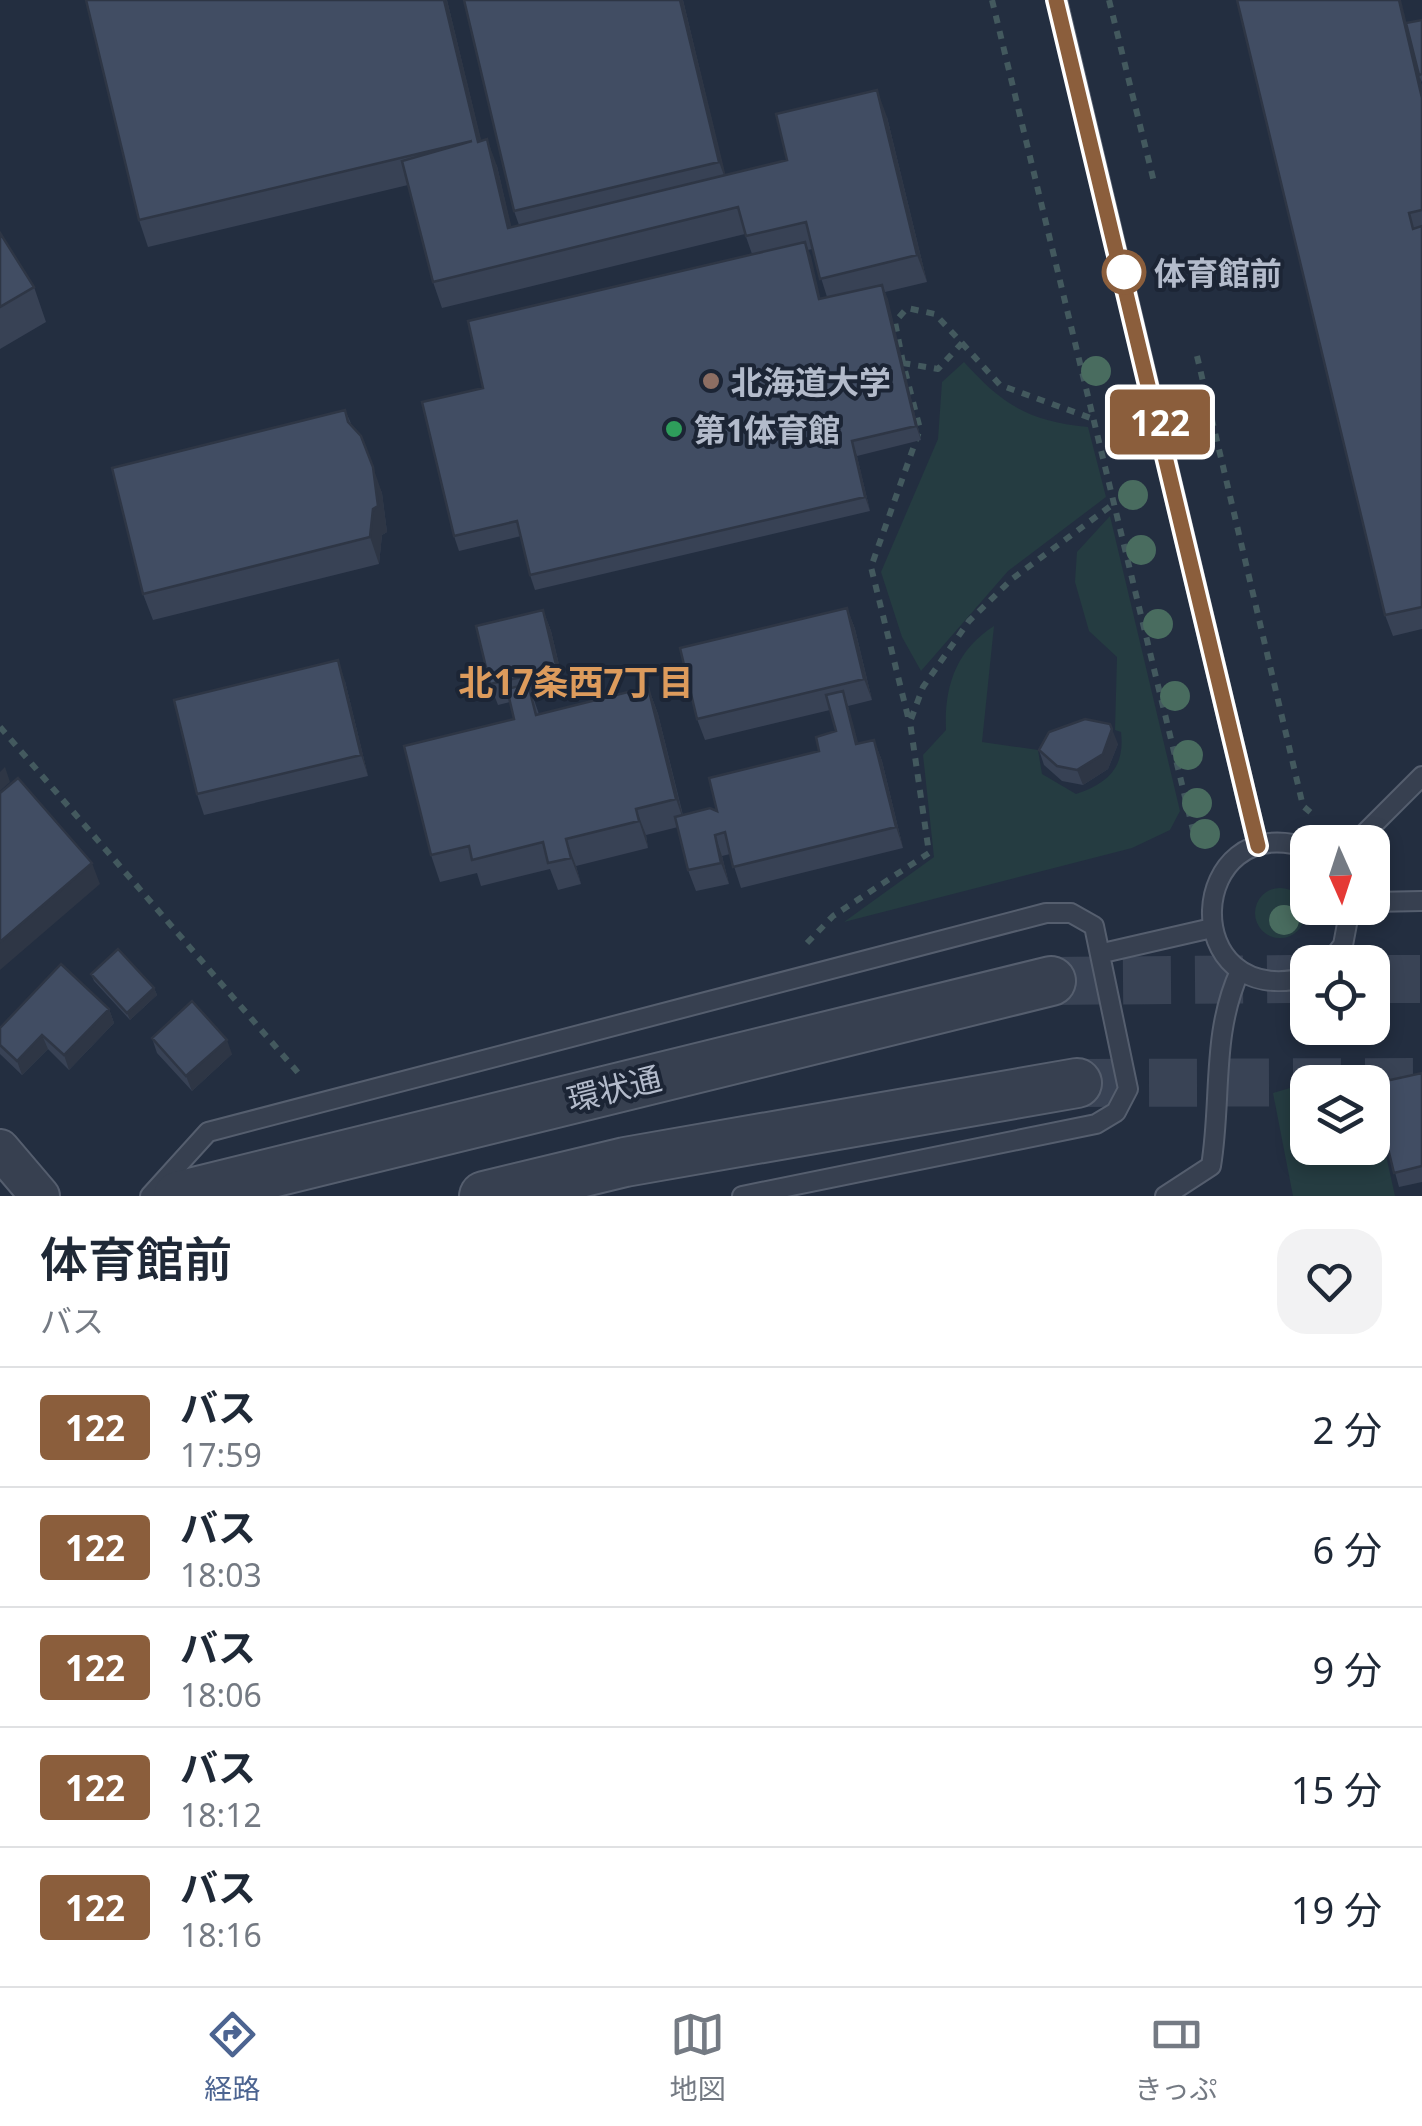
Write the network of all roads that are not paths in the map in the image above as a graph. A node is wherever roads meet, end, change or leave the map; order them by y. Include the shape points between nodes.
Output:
1 (1056, 0) edge
2 (1422, 776) edge
3 (1373, 825) edge
4 (1290, 844) edge
5 (1258, 846) junction
6 (1422, 901) edge
7 (1390, 902) edge
8 (1212, 928) junction
9 (1103, 952) junction
10 (1240, 970) junction
11 (1050, 980) tunnel mouth
12 (1290, 982) edge
13 (1076, 1083) tunnel mouth
14 (0, 1149) edge
15 (40, 1196) edge
16 (150, 1196) edge
17 (178, 1196) edge
18 (484, 1196) edge
19 (742, 1196) edge
20 (1165, 1196) edge

1 - 5 lane
2 - 3 lane
4 - 5 lane
5 - 8 lane via 1241,854 1216,883
6 - 7 lane
8 - 9 lane
8 - 10 lane
9 - 16 lane via 1094,926 1071,913 1046,913 208,1132
9 - 19 lane via 1128,1089 1116,1112 1096,1124
10 - 12 lane via 1262,981
10 - 20 lane via 1218,1049 1211,1166
11 - 17 street, 環状通
13 - 18 street via 625,1162
14 - 15 street

